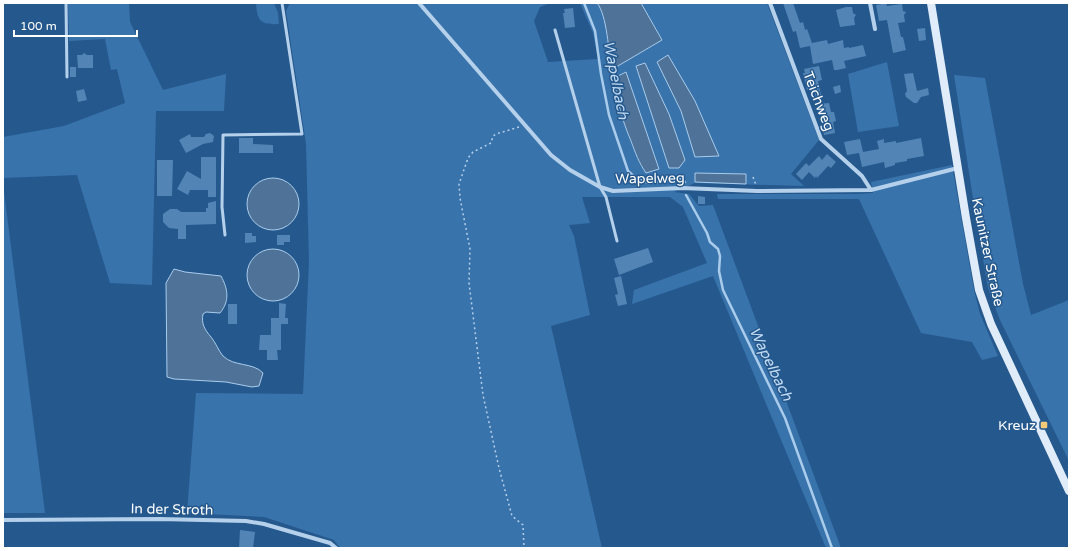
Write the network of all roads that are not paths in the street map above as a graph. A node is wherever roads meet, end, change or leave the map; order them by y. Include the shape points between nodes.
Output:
1 (66, 3) edge
2 (282, 3) edge
3 (419, 3) edge
4 (770, 3) edge
5 (870, 3) edge
6 (931, 3) edge
7 (875, 29) dead end
8 (555, 30) dead end
9 (67, 78) dead end
10 (958, 168) junction
11 (600, 187) junction
12 (872, 190) junction
13 (224, 235) dead end
14 (617, 241) dead end
15 (1069, 491) edge
16 (3, 520) edge
17 (336, 548) edge

1 - 9 lane
2 - 13 lane via 302,134 222,135
3 - 11 street, Wapelweg via 551,155 570,170
4 - 12 street, Teichweg via 821,139 862,176
5 - 7 street
6 - 10 street, Kaunitzer Straße
8 - 11 lane
10 - 12 street, Wapelweg
10 - 15 street, Kaunitzer Straße via 979,290 991,324
11 - 12 street, Wapelweg via 613,191 682,188 757,191
11 - 14 lane via 606,197
16 - 17 street, In der Stroth via 246,520 330,543

